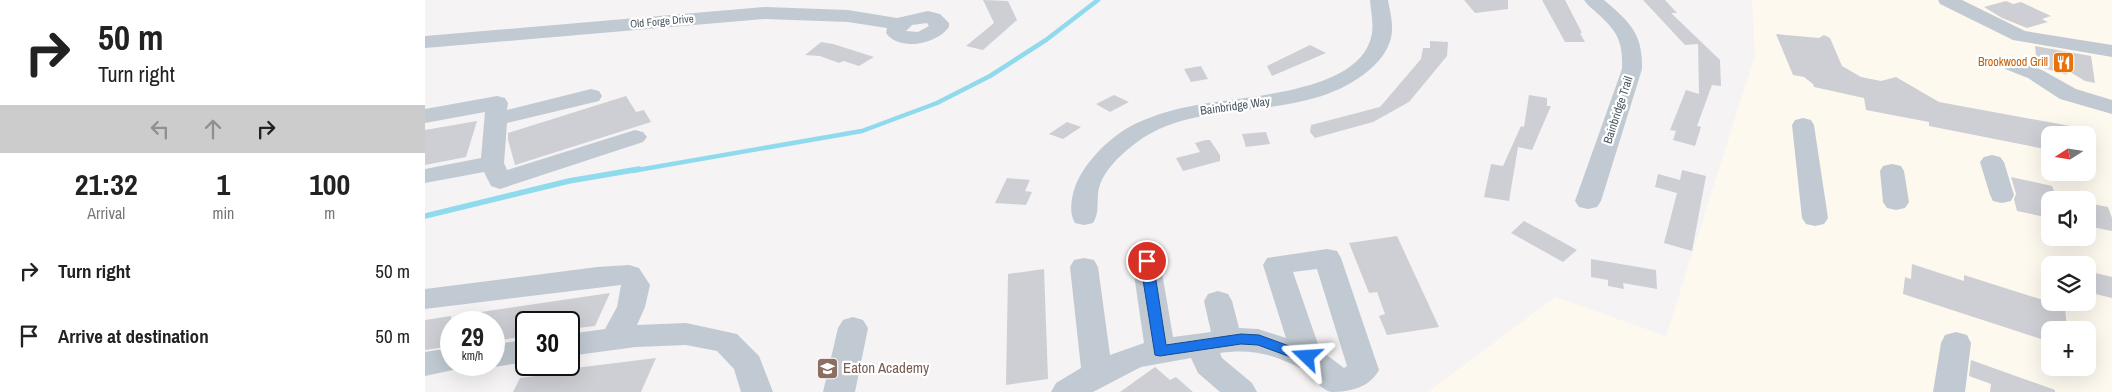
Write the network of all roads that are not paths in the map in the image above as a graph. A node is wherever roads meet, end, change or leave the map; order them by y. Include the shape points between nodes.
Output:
1 (1379, 0) edge
2 (1593, 0) edge
3 (1947, 0) edge
4 (900, 24) dead end
5 (425, 42) edge
6 (2112, 51) edge
7 (2012, 65) dead end
8 (591, 96) dead end
9 (2112, 106) edge
10 (425, 116) edge
11 (496, 119) junction
12 (1803, 125) dead end
13 (635, 137) dead end
14 (492, 162) junction
15 (1992, 162) dead end
16 (1892, 171) dead end
17 (425, 176) edge
18 (2002, 195) dead end
19 (1588, 201) dead end
20 (1896, 202) dead end
21 (1084, 217) dead end
22 (1815, 218) dead end
23 (1147, 261) dead end
24 (1085, 267) dead end
25 (425, 299) edge
26 (1219, 301) dead end
27 (853, 328) dead end
28 (615, 339) junction
29 (1215, 343) junction
30 (1956, 343) dead end
31 (580, 344) edge
32 (1160, 351) junction
33 (1307, 357) junction
34 (440, 362) edge
35 (425, 364) edge
36 (1097, 374) junction
37 (751, 391) edge
38 (839, 392) edge
39 (1067, 392) edge
40 (1241, 392) edge
41 (1949, 392) edge

1 - 21 street, Bainbridge Way via 1382,35 1377,50 1363,66 1340,81 1306,94 1191,112 1143,128 1117,145 1098,166 1087,189
2 - 19 street, Bainbridge Trail via 1627,35 1632,49 1632,69
3 - 6 street via 2020,36
4 - 5 street, Old Forge Drive via 848,16 765,13
7 - 9 street via 2035,74 2068,94
8 - 11 street
10 - 11 street via 497,103
11 - 14 street
12 - 22 street
13 - 14 street via 500,181
14 - 17 street
15 - 18 street
16 - 20 street
23 - 32 street
24 - 36 street
25 - 28 street via 629,275 636,285 631,307
26 - 29 street
27 - 38 street
28 - 31 street
28 - 37 street via 686,334 727,342 748,364
29 - 32 street
29 - 33 street via 1259,340
29 - 40 street via 1209,365
30 - 41 street
32 - 36 street via 1135,357
33 - 33 street via 1344,385 1364,370 1327,258 1277,265
34 - 35 street
36 - 39 street

